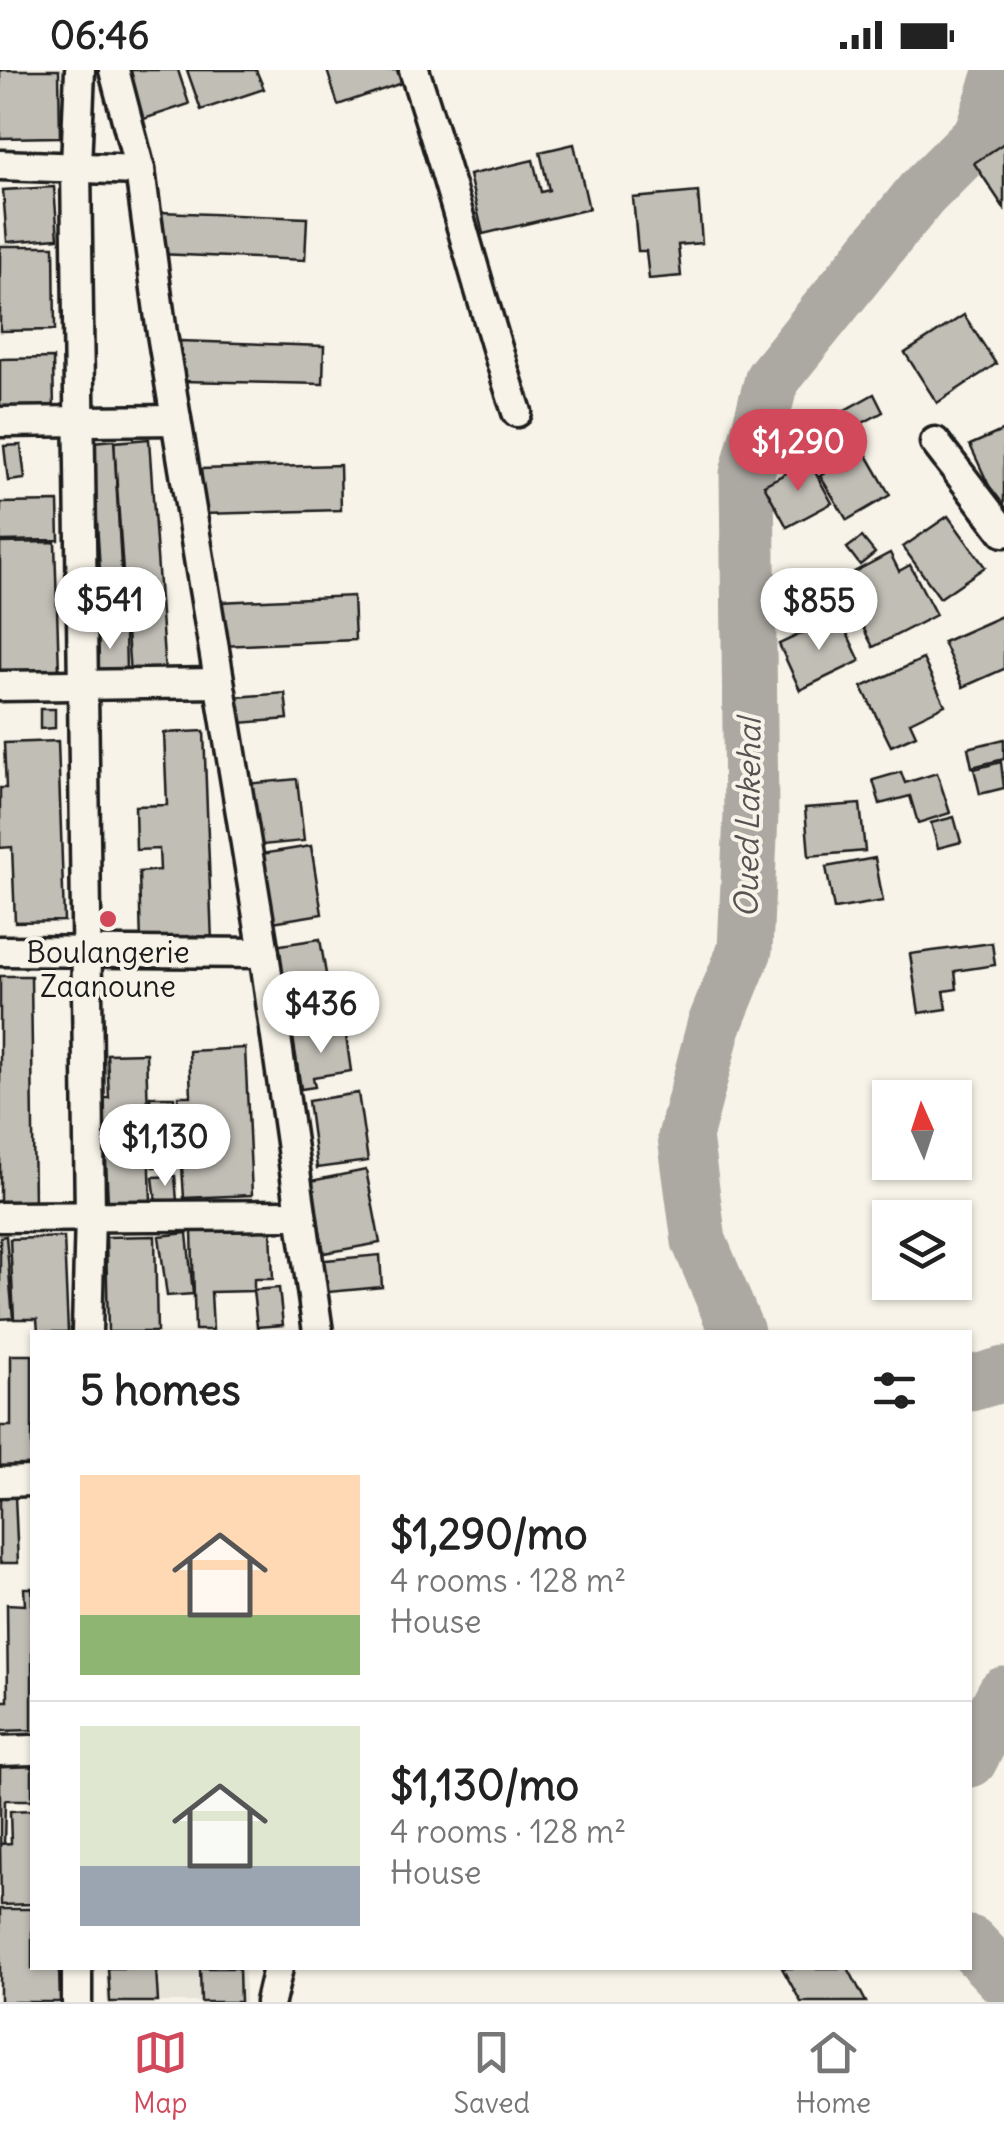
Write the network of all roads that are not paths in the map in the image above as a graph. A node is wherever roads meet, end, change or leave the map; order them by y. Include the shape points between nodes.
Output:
1 (80, 70) edge
2 (114, 70) edge
3 (414, 70) edge
4 (0, 166) edge
5 (76, 166) junction
6 (140, 170) junction
7 (517, 412) dead end
8 (78, 420) junction
9 (176, 420) junction
10 (0, 422) edge
11 (935, 442) dead end
12 (1004, 532) edge
13 (219, 683) junction
14 (80, 684) junction
15 (0, 686) edge
16 (83, 950) junction
17 (0, 951) edge
18 (264, 953) junction
19 (90, 1215) junction
20 (298, 1215) junction
21 (0, 1217) edge
22 (87, 1330) edge
23 (318, 1330) edge
24 (30, 1481) edge
25 (0, 1482) edge
26 (30, 1750) edge
27 (0, 1751) edge
28 (77, 1970) edge
29 (278, 1970) edge
30 (77, 2002) edge
31 (270, 2002) edge

1 - 5 street
2 - 6 street
3 - 7 street
4 - 5 street
5 - 6 street
5 - 8 street
6 - 9 street
8 - 9 street
8 - 10 street
8 - 14 street
9 - 13 street
11 - 12 street
13 - 14 street
13 - 18 street
14 - 15 street
14 - 16 street
16 - 17 street
16 - 18 street
16 - 19 street
18 - 20 street
19 - 20 street
19 - 21 street
19 - 22 street
20 - 23 street
24 - 25 street
26 - 27 street
28 - 30 street
29 - 31 street

